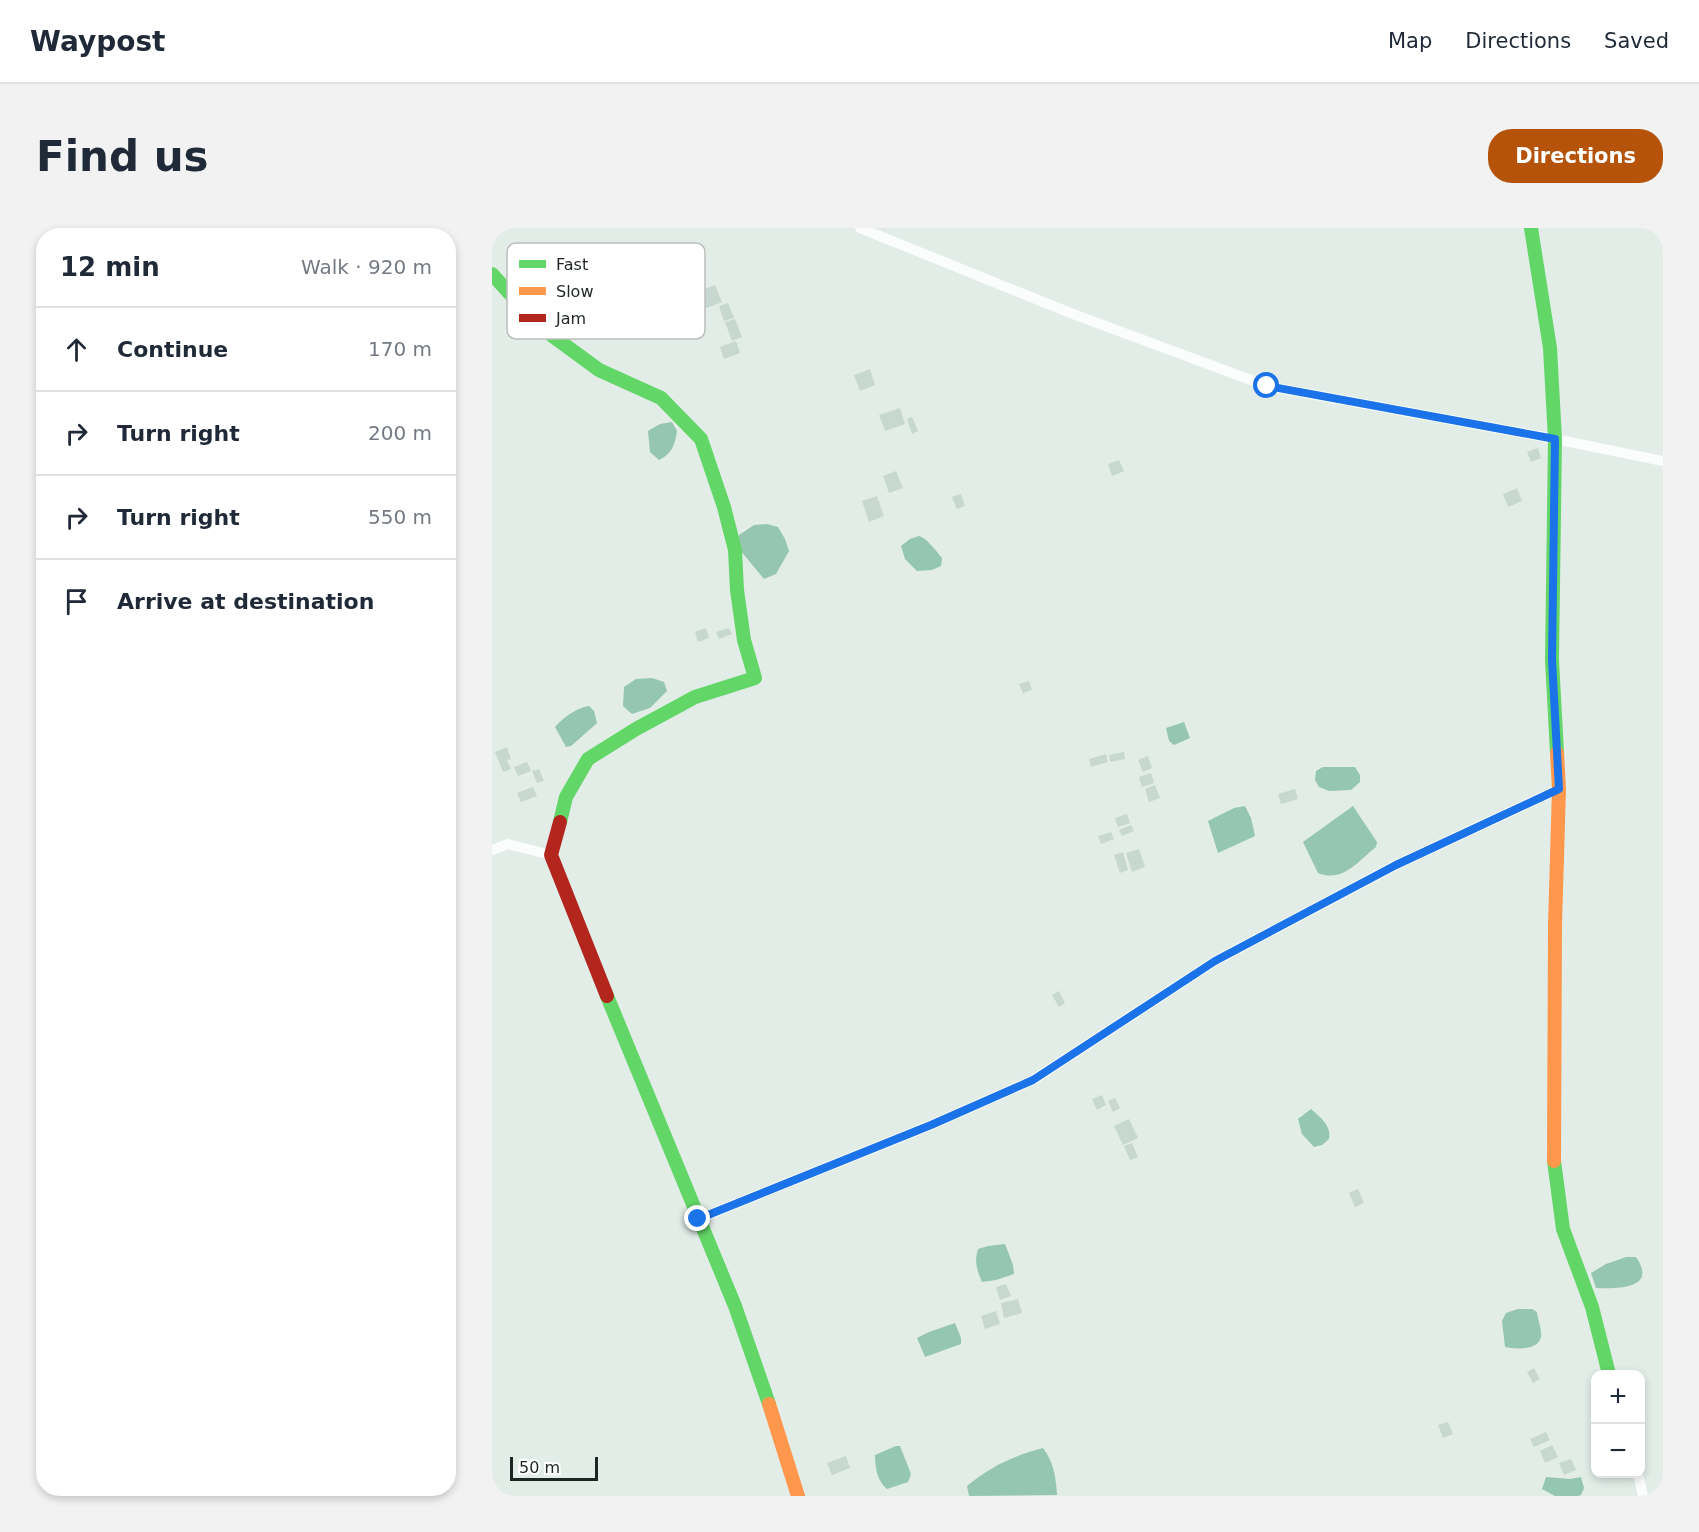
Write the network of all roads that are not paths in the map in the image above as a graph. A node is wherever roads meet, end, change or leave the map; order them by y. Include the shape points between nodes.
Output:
1 (860, 228) edge
2 (1531, 228) edge
3 (492, 274) edge
4 (507, 291) edge
5 (557, 339) edge
6 (1555, 439) junction
7 (1663, 461) edge
8 (1559, 789) junction
9 (492, 850) edge
10 (551, 855) junction
11 (698, 1219) junction
12 (1608, 1370) edge
13 (1639, 1478) edge
14 (798, 1496) edge
15 (1643, 1496) edge

1 - 6 street via 1072,314 1267,386
2 - 6 main road via 1551,348
3 - 4 main road
5 - 10 main road via 599,369 661,398 700,439 735,550 744,640 754,678 695,697 588,759 566,797
6 - 7 street
6 - 8 main road via 1552,660
8 - 11 street via 1396,865 1215,961 1033,1080
8 - 12 main road via 1554,1164 1563,1229 1592,1307
9 - 10 street via 508,844
10 - 11 main road
11 - 14 main road via 757,1364
13 - 15 street

